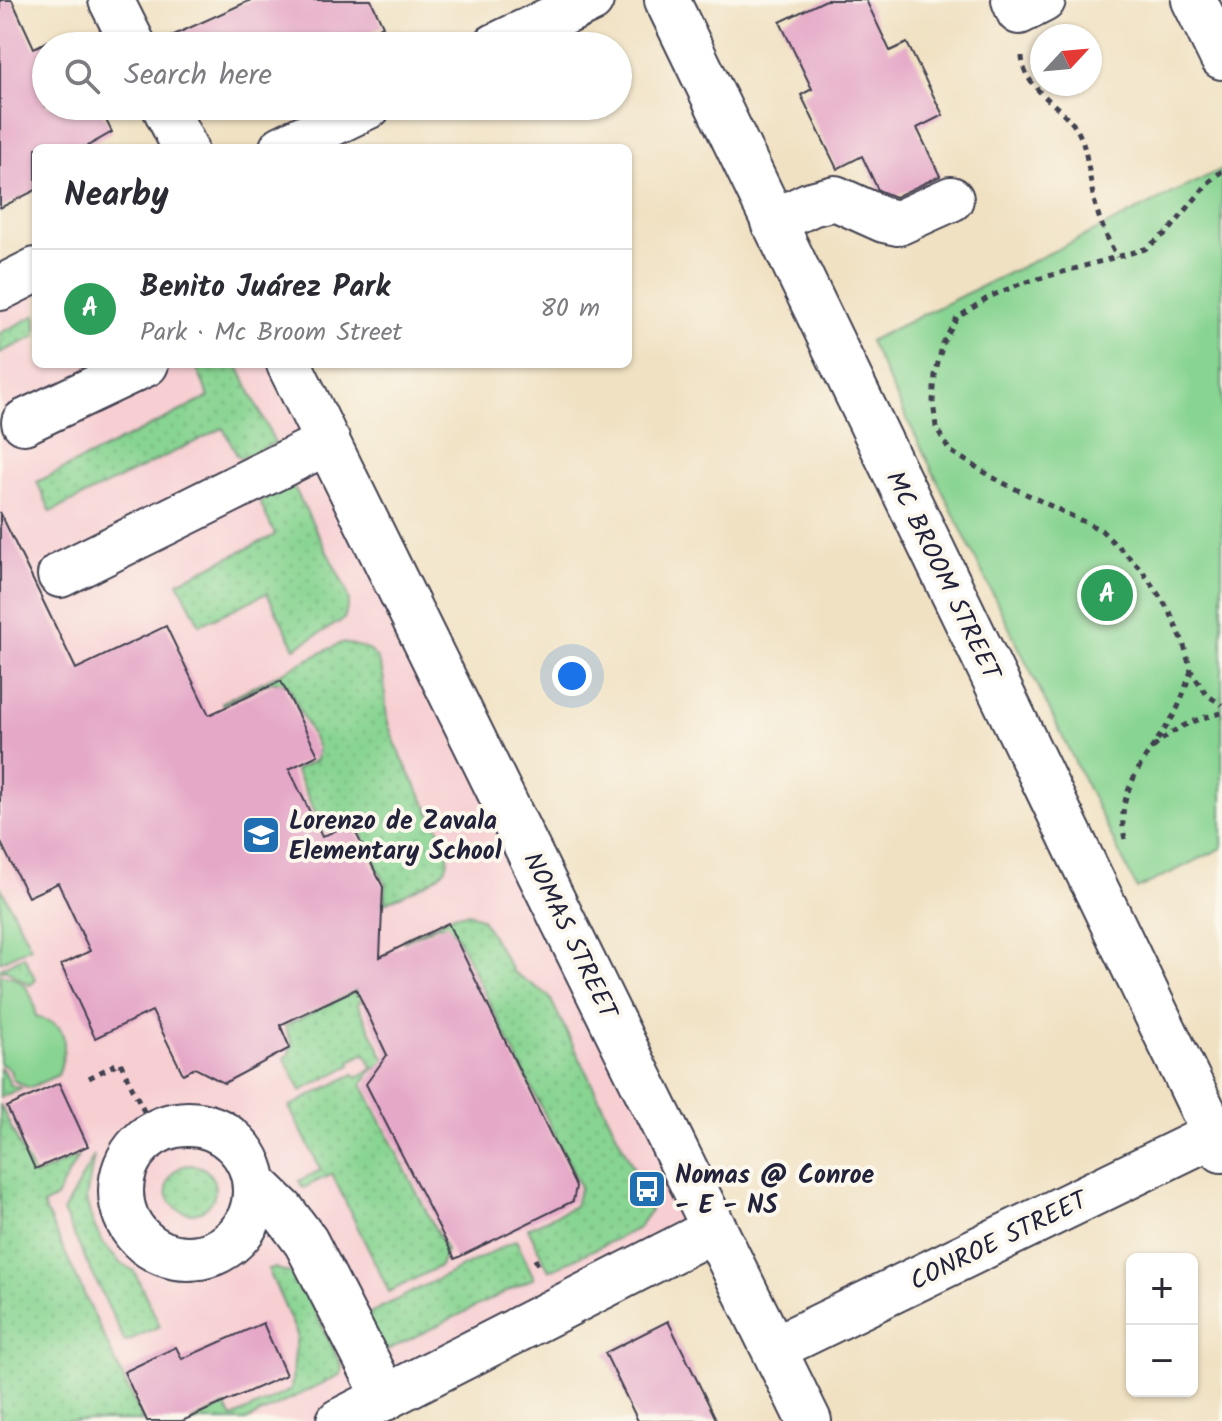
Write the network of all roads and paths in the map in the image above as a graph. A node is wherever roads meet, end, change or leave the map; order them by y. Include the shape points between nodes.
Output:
1 (111, 0) edge
2 (591, 0) edge
3 (667, 0) edge
4 (1194, 0) edge
5 (1025, 4) edge
6 (127, 32) edge
7 (524, 32) edge
8 (1222, 57) edge
9 (171, 120) edge
10 (340, 120) edge
11 (183, 144) edge
12 (290, 144) edge
13 (1222, 171) edge
14 (951, 199) dead end
15 (773, 222) junction
16 (1117, 257) junction
17 (32, 272) edge
18 (0, 288) edge
19 (138, 368) edge
20 (291, 368) edge
21 (24, 422) dead end
22 (328, 442) junction
23 (60, 575) dead end
24 (1191, 671) junction
25 (1222, 705) edge
26 (1222, 713) edge
27 (1142, 761) junction
28 (1125, 842) dead end
29 (89, 1078) dead end
30 (154, 1132) junction
31 (1219, 1139) edge
32 (256, 1185) junction
33 (715, 1229) junction
34 (535, 1259) dead end
35 (541, 1270) dead end
36 (775, 1348) junction
37 (386, 1398) junction
38 (339, 1421) edge
39 (809, 1421) edge

1 - 6 street
2 - 7 street
3 - 15 street, MC BROOM STREET
4 - 8 street
5 - 16 path via 1022,68 1036,90 1058,105 1078,130 1104,233
9 - 11 street
10 - 12 street
13 - 16 path via 1169,231 1145,249
14 - 15 street via 898,223 835,198
15 - 31 street, MC BROOM STREET
16 - 24 path via 1020,284 957,318 943,343 935,375 936,427 950,451 1101,530 1142,570 1170,612
17 - 18 street
19 - 21 street
20 - 22 street, NOMAS STREET
22 - 23 street
22 - 33 street, NOMAS STREET
24 - 25 path via 1207,695
24 - 27 path via 1176,711
26 - 27 path via 1196,718 1166,735
27 - 28 path via 1129,787
29 - 30 path via 120,1062
30 - 32 street via 183,1123 209,1126 232,1140 248,1160
30 - 32 street via 137,1146 124,1169 121,1196 128,1221 144,1243 168,1255 194,1259 220,1251 240,1235 252,1212
31 - 36 street, CONROE STREET
32 - 37 street via 306,1242
33 - 36 street, NOMAS STREET
33 - 37 street
34 - 35 path
36 - 39 street, NOMAS STREET
37 - 38 street

